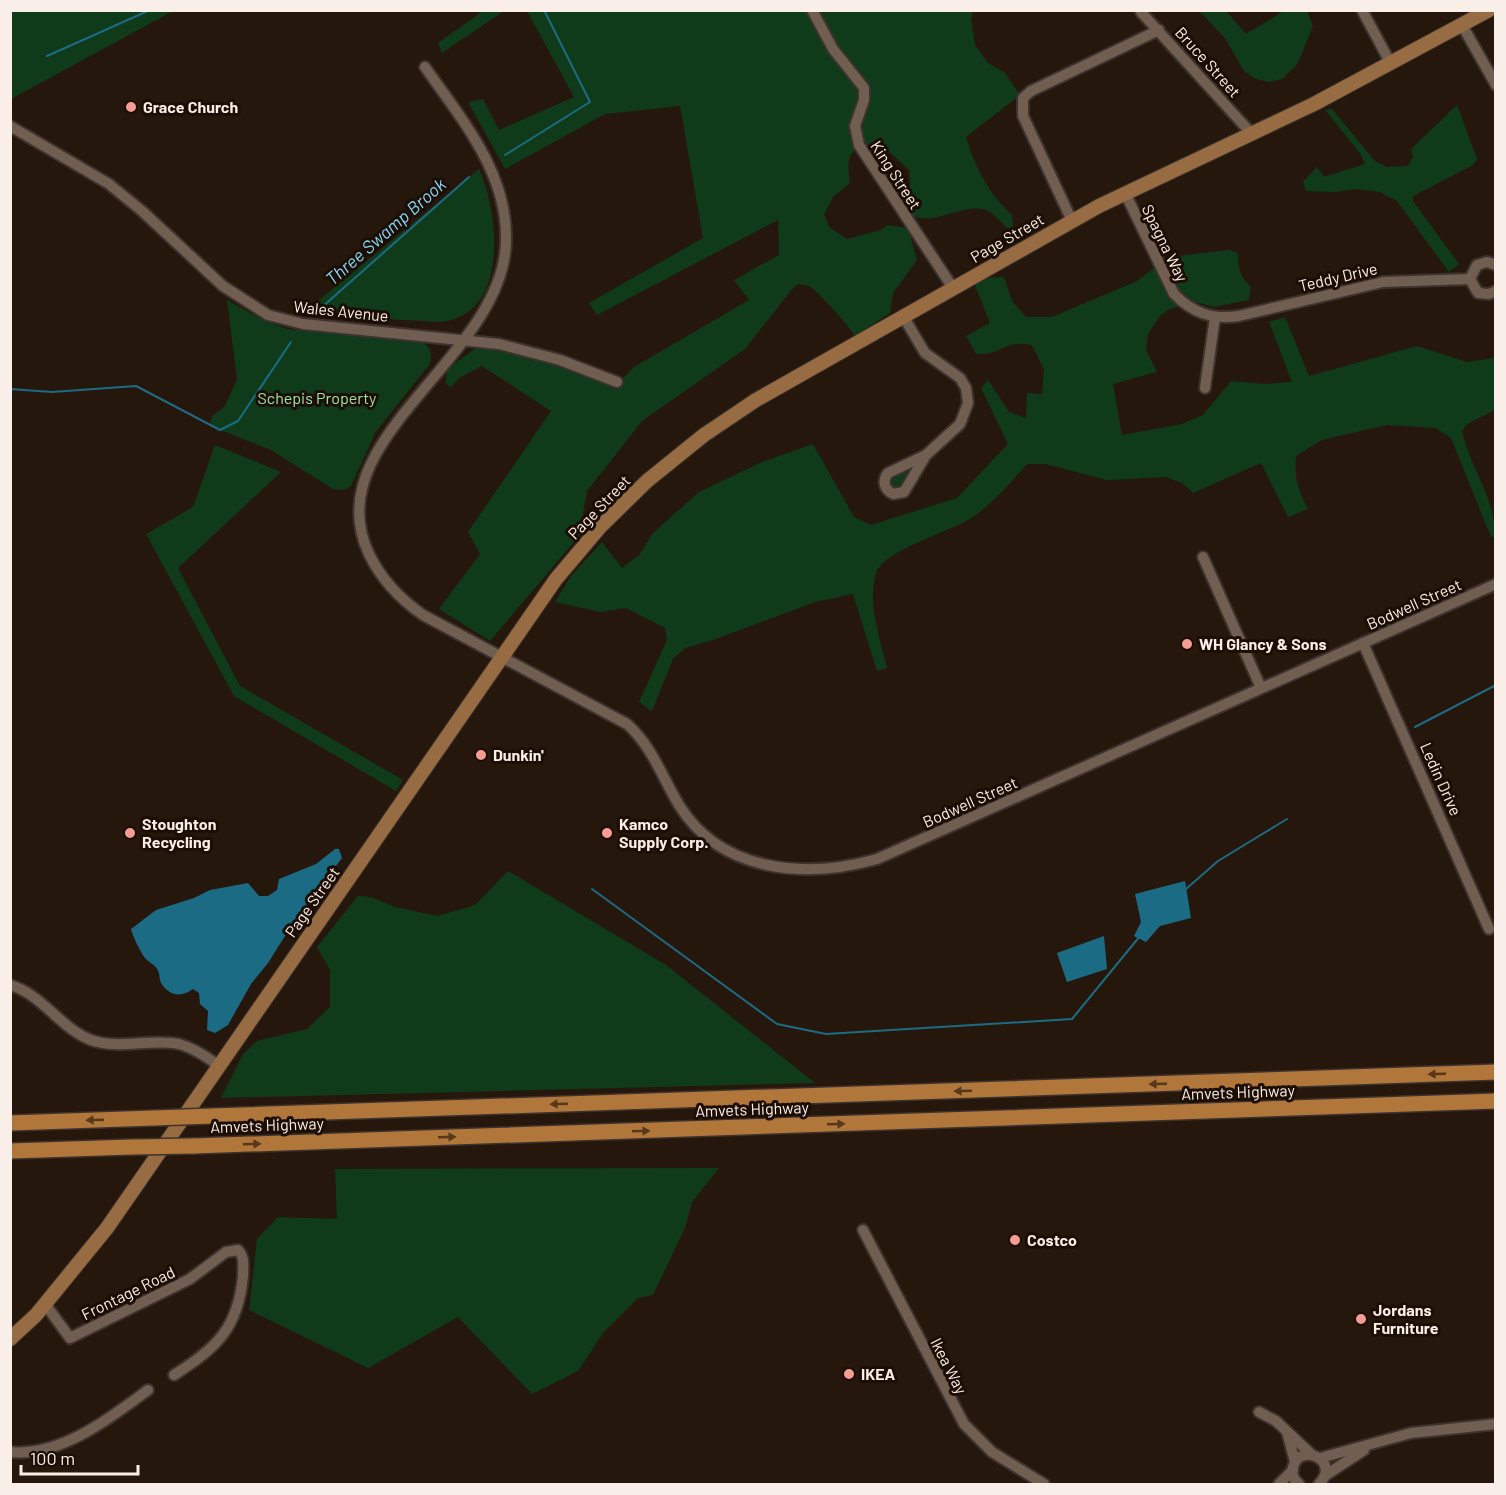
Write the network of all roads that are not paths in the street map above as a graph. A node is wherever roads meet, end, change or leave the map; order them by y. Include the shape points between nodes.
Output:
1 (812, 10) edge
2 (1362, 10) edge
3 (1489, 10) edge
4 (1141, 12) dead end
5 (1462, 25) junction
6 (1159, 30) junction
7 (1391, 64) junction
8 (425, 67) dead end
9 (1496, 85) edge
10 (10, 126) edge
11 (1251, 133) junction
12 (1125, 193) junction
13 (1072, 220) junction
14 (1496, 265) edge
15 (1470, 279) junction
16 (953, 288) junction
17 (1496, 291) edge
18 (907, 314) junction
19 (1215, 317) junction
20 (464, 339) junction
21 (617, 382) dead end
22 (1205, 388) dead end
23 (926, 455) junction
24 (902, 466) junction
25 (912, 480) junction
26 (1203, 557) dead end
27 (1496, 584) edge
28 (1363, 643) junction
29 (501, 658) junction
30 (1261, 688) junction
31 (1489, 929) dead end
32 (10, 985) edge
33 (219, 1066) junction
34 (1496, 1072) edge
35 (1496, 1101) edge
36 (10, 1123) edge
37 (10, 1151) edge
38 (863, 1230) dead end
39 (45, 1304) junction
40 (10, 1339) edge
41 (174, 1375) dead end
42 (148, 1390) dead end
43 (1259, 1412) dead end
44 (1496, 1424) edge
45 (1287, 1431) junction
46 (1372, 1445) junction
47 (10, 1452) edge
48 (1316, 1457) junction
49 (1294, 1466) junction
50 (1322, 1480) edge
51 (1044, 1485) edge
52 (1279, 1485) edge
53 (1299, 1485) edge

1 - 16 street, King Street via 833,49 864,88 855,126 859,145
2 - 7 street
3 - 5 main road, Page Street
4 - 6 street, Bruce Street
5 - 7 main road, Page Street
5 - 9 street
6 - 11 street, Bruce Street
6 - 13 street via 1023,98 1023,116
7 - 11 main road, Page Street
8 - 20 street, Bodwell Street via 490,166 505,216 506,251 499,283 492,300
10 - 20 street, Wales Avenue via 109,184 223,286 262,312 303,324
11 - 12 main road, Page Street
12 - 13 main road, Page Street
12 - 19 street, Spagna Way via 1174,294 1193,310
13 - 16 main road, Page Street
14 - 15 street via 1477,265
15 - 17 street via 1478,293
15 - 19 street, Teddy Drive via 1383,282 1239,316
16 - 18 main road, Page Street
18 - 23 street via 923,351 960,378 966,388 968,403 960,424
18 - 29 main road, Page Street via 736,412 662,468 583,546
19 - 22 street
20 - 21 street, Wales Avenue via 534,353
20 - 29 street, Bodwell Street via 374,454 361,489 359,513 367,549 396,593 423,615
23 - 24 street
23 - 25 street
24 - 25 street via 912,470
24 - 25 street via 886,475 886,489 900,494
26 - 30 street
27 - 28 street, Bodwell Street
28 - 30 street, Bodwell Street
28 - 31 street, Ledin Drive
29 - 30 street, Bodwell Street via 616,716 634,730 686,815 711,841 749,861 784,868 841,866 877,859
29 - 33 main road, Page Street
32 - 33 street via 89,1039 177,1044 197,1051
33 - 39 main road, Page Street via 101,1236
34 -> 36 highway, Amvets Highway, bridge
37 -> 35 highway, Amvets Highway, bridge
38 - 51 street, Ikea Way via 964,1424 992,1452
39 - 40 main road, Page Street
39 - 41 street, Frontage Road via 70,1338 190,1279 233,1249 241,1253 242,1286 232,1320 219,1342
42 - 47 street via 53,1448
43 - 45 street
44 - 46 street via 1425,1430
45 - 48 street
45 - 49 street
46 - 48 street
46 - 50 street
48 - 49 street via 1302,1456
48 - 50 street via 1326,1468
49 - 52 street
49 - 53 street

